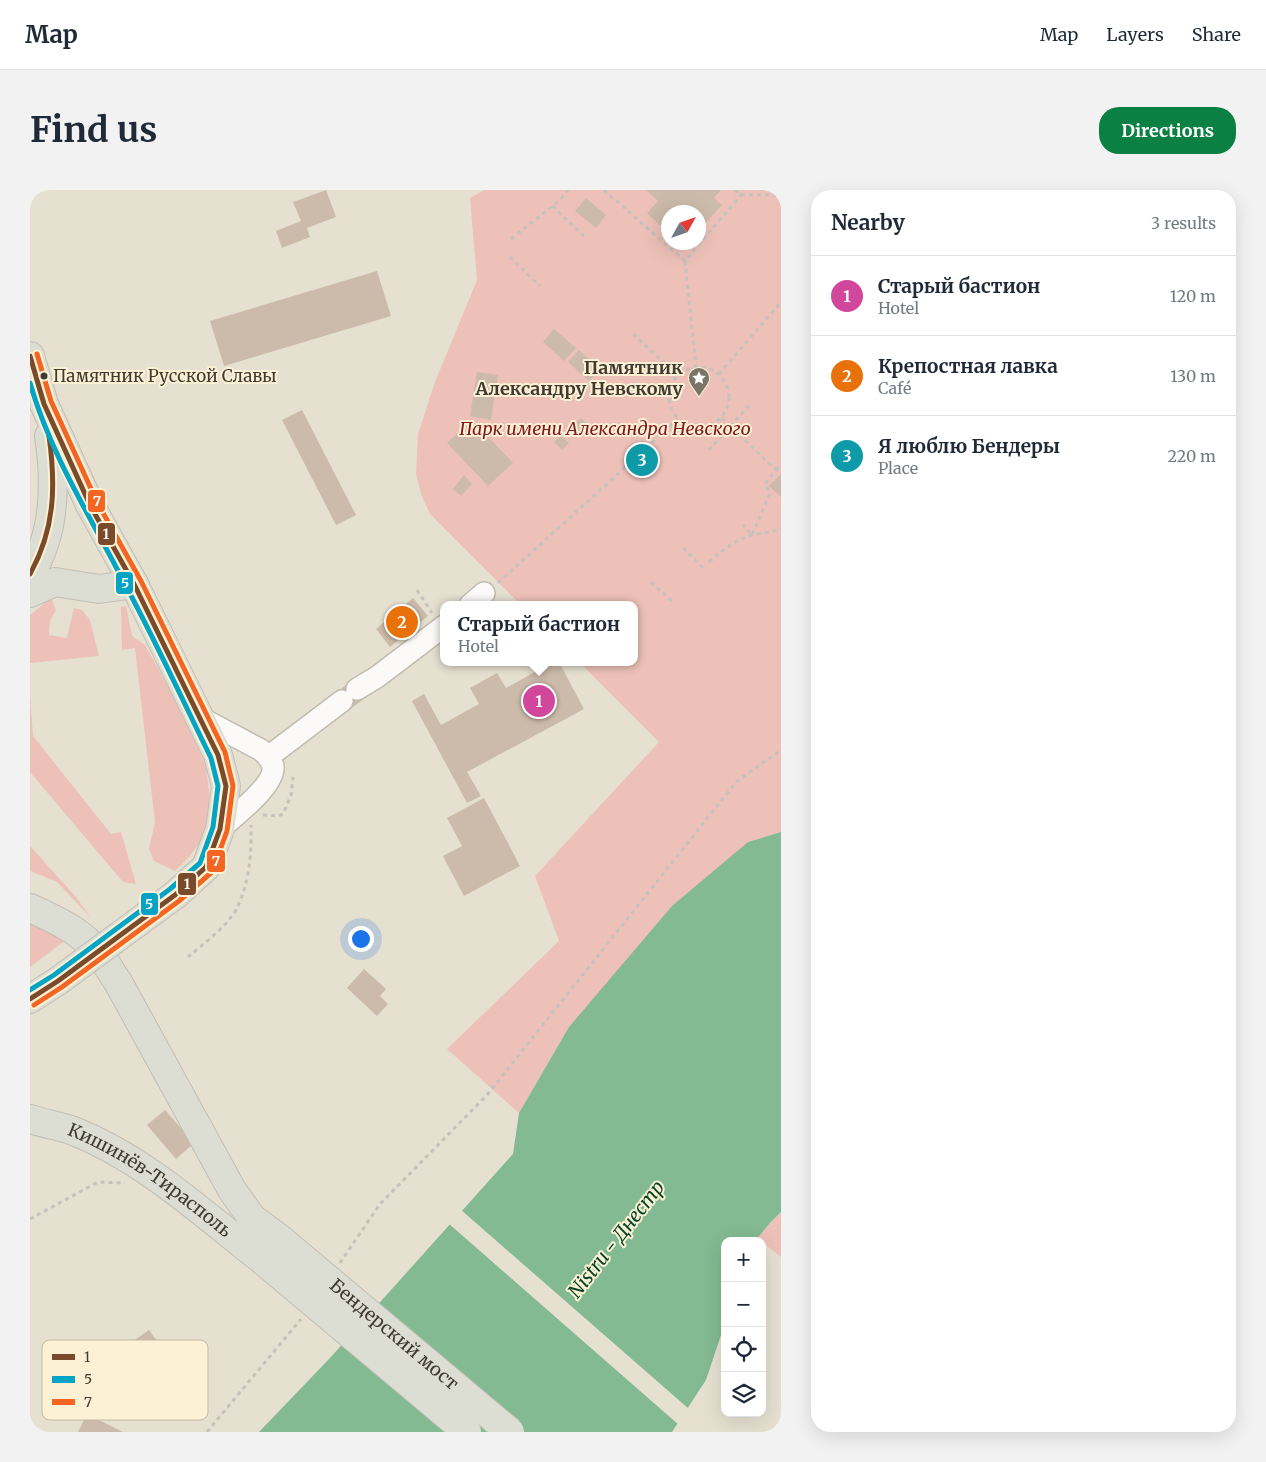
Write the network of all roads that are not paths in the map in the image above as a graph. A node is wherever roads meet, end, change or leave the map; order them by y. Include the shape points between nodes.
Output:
1 (30, 356) edge
2 (44, 404) junction
3 (30, 574) edge
4 (134, 584) junction
5 (30, 593) edge
6 (440, 629) edge
7 (199, 716) junction
8 (268, 757) junction
9 (220, 829) junction
10 (30, 908) edge
11 (30, 998) edge
12 (30, 1119) edge
13 (261, 1259) joint
14 (468, 1432) edge
15 (510, 1432) edge

1 - 2 main road
2 - 3 main road via 54,469 51,522
2 - 4 main road via 90,505
4 - 5 main road via 99,589 55,582
4 - 7 main road
6 - 8 lane
7 - 8 lane
7 - 9 main road via 218,755 226,786
8 - 9 lane via 273,766 265,787
9 - 11 main road, bridge via 206,867 175,895
10 - 15 main road, Бендерский мост, bridge via 78,932 101,955 232,1190 252,1218
12 - 13 main road, Кишинёв-Тирасполь via 69,1130 137,1164
13 - 14 main road, Бендерский мост, bridge

